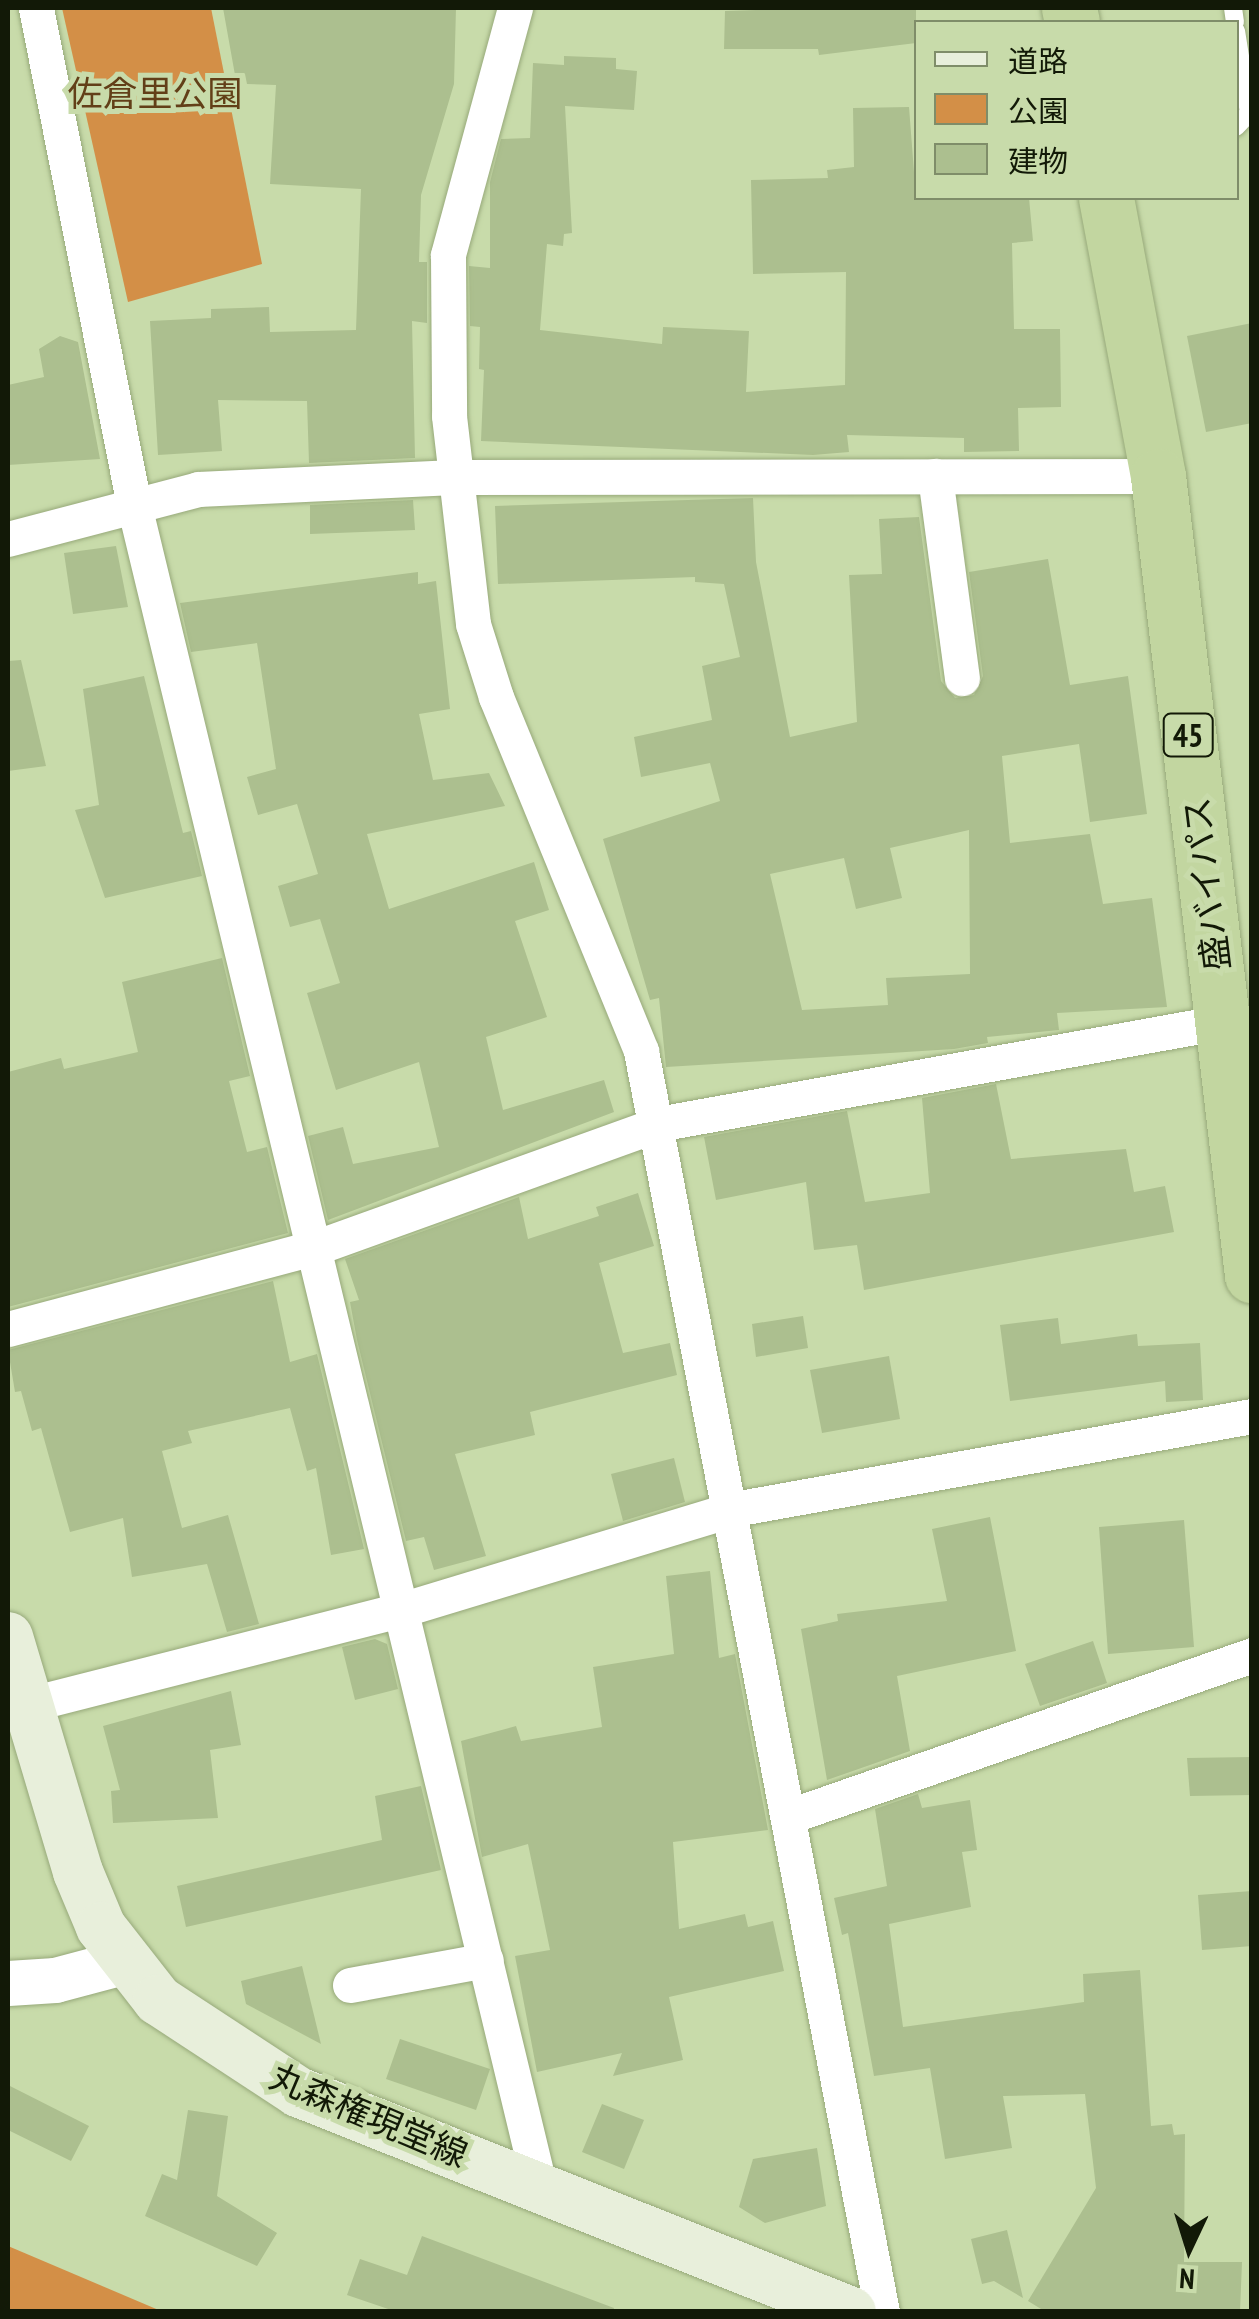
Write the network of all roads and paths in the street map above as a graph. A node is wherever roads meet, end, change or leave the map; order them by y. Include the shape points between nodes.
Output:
1 (36, 8) edge
2 (516, 8) edge
3 (1239, 50) edge
4 (1239, 125) edge
5 (1106, 200) edge
6 (935, 476) junction
7 (1158, 476) junction
8 (454, 477) junction
9 (134, 506) junction
10 (8, 539) edge
11 (962, 678) dead end
12 (1233, 1036) edge
13 (658, 1124) junction
14 (317, 1247) junction
15 (1252, 1275) edge
16 (8, 1329) edge
17 (1252, 1416) edge
18 (734, 1509) junction
19 (401, 1610) junction
20 (8, 1637) edge
21 (1252, 1654) edge
22 (27, 1705) junction
23 (790, 1816) junction
24 (486, 1960) junction
25 (122, 1962) junction
26 (8, 1983) edge
27 (350, 1985) dead end
28 (539, 2184) junction
29 (850, 2312) edge
30 (882, 2312) edge

1 - 9 street
2 - 8 street via 448,256
3 - 4 lane via 1249,114
5 - 7 highway, 盛バイパス / 45
6 - 7 street
6 - 8 street
6 - 11 street
7 - 12 highway, 盛バイパス / 45
8 - 9 street via 198,489
8 - 13 street via 473,624 496,697 642,1051
9 - 10 street
9 - 14 street
12 - 13 street
12 - 15 highway, 盛バイパス / 45
13 - 14 street
13 - 18 street
14 - 16 street
14 - 19 street
17 - 18 street
18 - 19 street
18 - 23 street
19 - 22 street
19 - 24 street
20 - 22 main road, 丸森権現堂線
21 - 23 street
22 - 25 main road, 丸森権現堂線 via 78,1872
23 - 30 street
24 - 27 street
24 - 28 street
25 - 26 street via 55,1980
25 - 28 main road, 丸森権現堂線 via 211,2041 298,2092
28 - 29 main road, 丸森権現堂線

